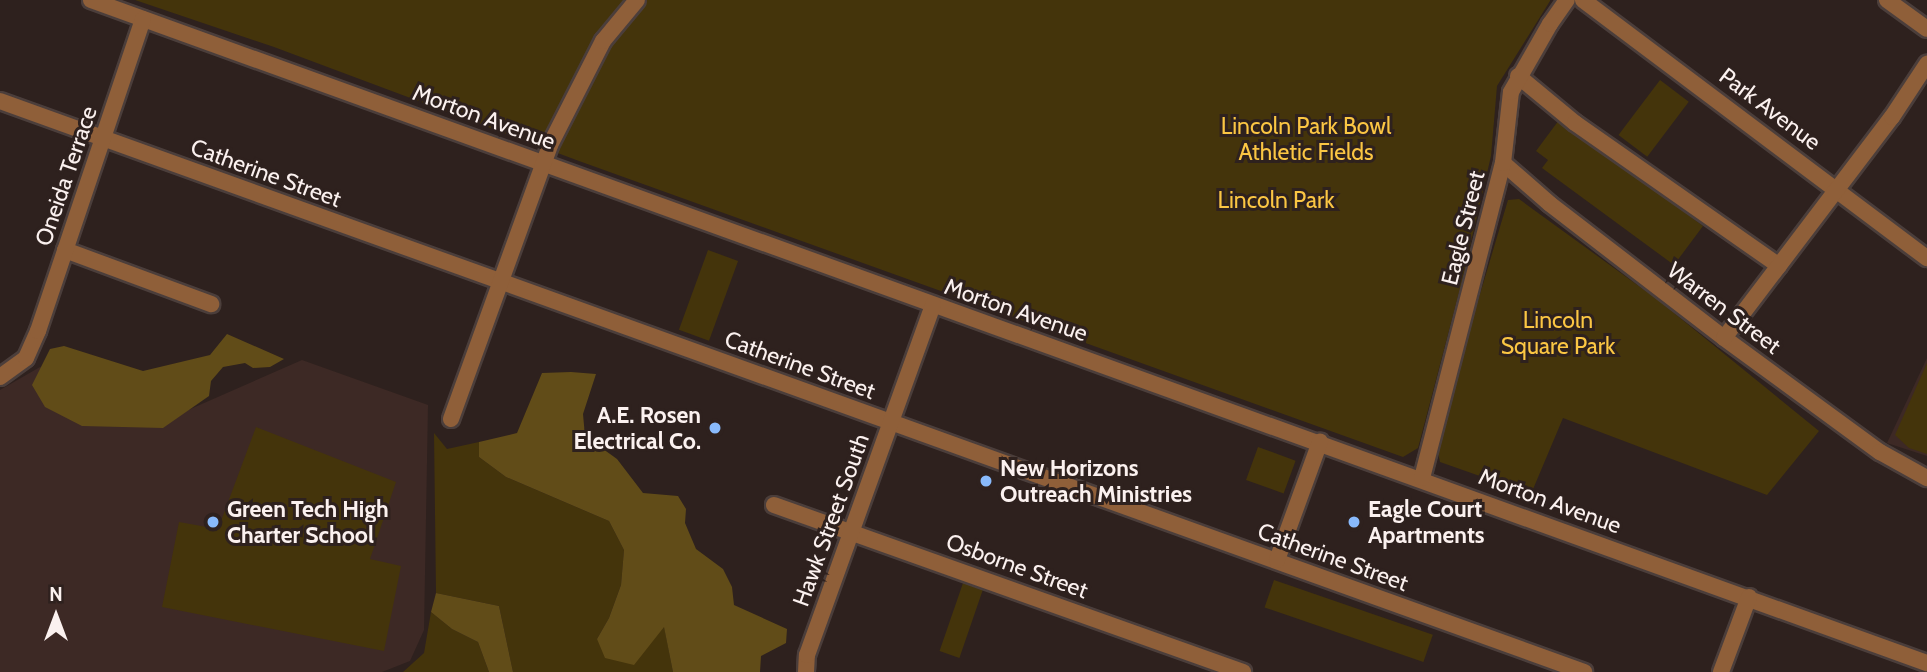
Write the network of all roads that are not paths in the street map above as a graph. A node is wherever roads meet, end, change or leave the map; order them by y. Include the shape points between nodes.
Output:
1 (91, 0) edge
2 (637, 0) edge
3 (1567, 0) edge
4 (1583, 0) edge
5 (1887, 0) edge
6 (143, 19) junction
7 (1927, 29) edge
8 (1927, 64) edge
9 (1518, 76) junction
10 (0, 101) edge
11 (103, 138) junction
12 (544, 163) junction
13 (1503, 163) junction
14 (1838, 188) junction
15 (65, 250) junction
16 (1927, 258) edge
17 (1779, 266) junction
18 (501, 282) junction
19 (211, 304) dead end
20 (933, 305) junction
21 (1724, 338) junction
22 (0, 376) edge
23 (451, 419) dead end
24 (891, 422) junction
25 (1320, 442) junction
26 (1422, 478) junction
27 (1927, 478) edge
28 (774, 505) dead end
29 (852, 531) junction
30 (1277, 560) junction
31 (1749, 597) junction
32 (1927, 663) edge
33 (806, 672) edge
34 (1243, 672) edge
35 (1584, 672) edge
36 (1721, 672) edge

1 - 6 street, Morton Avenue
2 - 12 street via 603,41
3 - 9 street, Eagle Street
4 - 14 street, Park Avenue
5 - 7 street
6 - 11 street, Oneida Terrace
6 - 12 street, Morton Avenue
8 - 14 street
9 - 13 street, Eagle Street via 1511,92
9 - 17 street via 1575,122
10 - 11 street, Catherine Street
11 - 15 street, Oneida Terrace
11 - 18 street, Catherine Street
12 - 18 street
12 - 20 street, Morton Avenue
13 - 21 street, Warren Street
13 - 26 street, Eagle Street
14 - 16 street, Park Avenue
14 - 17 street
15 - 19 street
15 - 22 street, Oneida Terrace via 26,358
17 - 21 street
18 - 23 street
18 - 24 street, Catherine Street
20 - 24 street, Hawk Street South
20 - 25 street, Morton Avenue
21 - 27 street, Warren Street via 1880,452
24 - 29 street, Hawk Street South
24 - 30 street, Catherine Street
25 - 26 street, Morton Avenue
25 - 30 street
26 - 31 street, Morton Avenue
28 - 29 street, Osborne Street
29 - 33 street, Hawk Street South via 807,656
29 - 34 street, Osborne Street
30 - 35 street, Catherine Street
31 - 32 street, Morton Avenue
31 - 36 street

